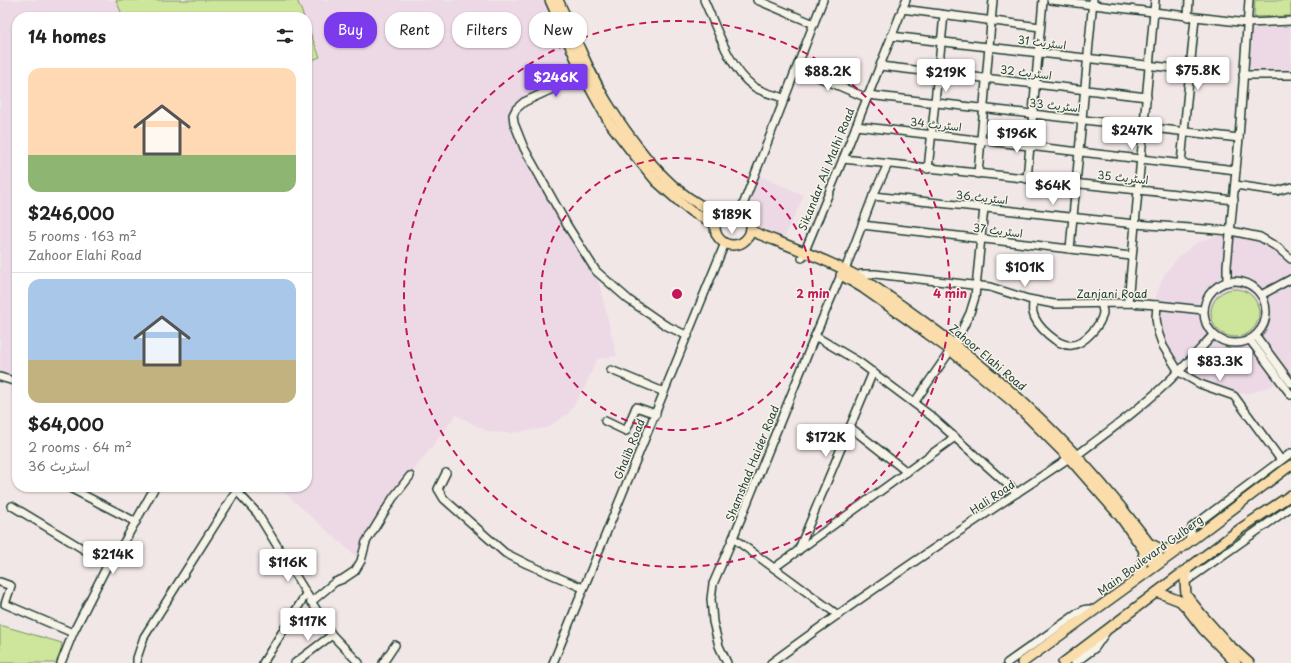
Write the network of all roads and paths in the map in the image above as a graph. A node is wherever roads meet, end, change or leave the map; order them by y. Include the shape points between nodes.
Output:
1 (550, 0) edge
2 (558, 0) edge
3 (704, 0) edge
4 (757, 0) edge
5 (815, 0) edge
6 (906, 0) edge
7 (993, 0) edge
8 (1043, 0) edge
9 (1052, 0) edge
10 (1155, 0) edge
11 (1189, 0) edge
12 (1249, 0) edge
13 (823, 2) edge
14 (1093, 2) edge
15 (902, 9) junction
16 (1154, 12) junction
17 (944, 15) junction
18 (1191, 17) junction
19 (991, 21) junction
20 (1291, 21) edge
21 (1247, 23) junction
22 (814, 24) junction
23 (1040, 27) junction
24 (891, 36) junction
25 (941, 42) junction
26 (989, 47) junction
27 (1038, 53) junction
28 (1088, 59) junction
29 (880, 66) junction
30 (1150, 66) junction
31 (797, 68) junction
32 (1190, 70) junction
33 (587, 73) junction
34 (938, 73) junction
35 (1243, 75) junction
36 (1291, 75) edge
37 (986, 78) junction
38 (1035, 84) junction
39 (1085, 90) junction
40 (868, 97) junction
41 (1147, 97) junction
42 (785, 99) junction
43 (935, 103) junction
44 (983, 108) junction
45 (1033, 114) junction
46 (1082, 119) junction
47 (856, 126) junction
48 (1144, 126) junction
49 (1185, 132) junction
50 (932, 135) junction
51 (1239, 138) junction
52 (980, 140) junction
53 (1030, 146) junction
54 (1079, 152) junction
55 (843, 159) junction
56 (1141, 159) junction
57 (1181, 163) junction
58 (888, 164) junction
59 (928, 169) junction
60 (1236, 170) junction
61 (978, 174) junction
62 (1027, 179) junction
63 (1076, 184) junction
64 (1235, 184) junction
65 (1291, 186) edge
66 (1138, 190) junction
67 (873, 196) junction
68 (1234, 200) junction
69 (984, 208) junction
70 (741, 210) junction
71 (720, 214) junction
72 (1073, 218) junction
73 (715, 224) junction
74 (862, 224) junction
75 (1135, 224) junction
76 (1231, 231) junction
77 (750, 233) junction
78 (980, 239) junction
79 (726, 244) junction
80 (1070, 249) junction
81 (803, 255) junction
82 (1132, 256) junction
83 (1291, 259) edge
84 (843, 273) junction
85 (858, 277) junction
86 (1291, 279) edge
87 (1227, 282) junction
88 (975, 286) junction
89 (1261, 295) junction
90 (1033, 301) junction
91 (1128, 303) junction
92 (1101, 304) junction
93 (1157, 305) junction
94 (1203, 310) junction
95 (1213, 335) junction
96 (688, 336) junction
97 (815, 336) junction
98 (1253, 338) junction
99 (953, 347) junction
100 (611, 370) dead end
101 (873, 372) junction
102 (1179, 372) junction
103 (0, 377) edge
104 (12, 381) edge
105 (1291, 383) edge
106 (664, 392) junction
107 (1291, 395) edge
108 (914, 403) junction
109 (656, 414) junction
110 (605, 422) dead end
111 (850, 427) junction
112 (955, 437) junction
113 (1291, 453) edge
114 (1073, 457) junction
115 (1281, 460) junction
116 (1291, 465) edge
117 (907, 472) junction
118 (446, 473) dead end
119 (410, 476) dead end
120 (78, 492) edge
121 (152, 492) edge
122 (233, 492) edge
123 (238, 492) edge
124 (1017, 493) junction
125 (1291, 493) edge
126 (12, 506) dead end
127 (1291, 507) edge
128 (136, 522) junction
129 (733, 538) junction
130 (1189, 542) junction
131 (1146, 547) junction
132 (1180, 549) junction
133 (798, 551) junction
134 (108, 564) junction
135 (1159, 564) junction
136 (774, 568) junction
137 (1187, 569) junction
138 (1136, 580) junction
139 (0, 582) edge
140 (1185, 582) junction
141 (583, 588) junction
142 (1157, 592) junction
143 (306, 594) junction
144 (311, 602) junction
145 (1095, 610) junction
146 (838, 615) junction
147 (1107, 630) junction
148 (73, 633) junction
149 (332, 635) junction
150 (395, 645) dead end
151 (774, 662) edge
152 (61, 663) edge
153 (137, 663) edge
154 (263, 663) edge
155 (295, 663) edge
156 (359, 663) edge
157 (384, 663) edge
158 (553, 663) edge
159 (727, 663) edge
160 (1007, 663) edge
161 (1022, 663) edge
162 (1063, 663) edge
163 (1075, 663) edge
164 (1236, 663) edge
165 (1249, 663) edge

1 - 33 main road
2 - 33 main road
3 - 42 street via 736,68 744,78 765,93
4 - 22 street
5 - 13 street
6 - 15 street, Sikandar Ali Malhi Road
7 - 19 street
8 - 23 street
9 - 14 street
10 - 16 street
11 - 18 street
12 - 21 street
13 - 22 street
14 - 16 street
14 - 28 street
15 - 17 street
15 - 24 street, Sikandar Ali Malhi Road
16 - 18 street
16 - 30 street
17 - 19 street
17 - 25 street
18 - 21 street
18 - 32 street
19 - 23 street
19 - 26 street
20 - 21 street
21 - 35 street
22 - 31 street
23 - 27 street
24 - 25 street, اسٹریٹ 31
24 - 29 street, Sikandar Ali Malhi Road
25 - 26 street, اسٹریٹ 31
25 - 34 street
26 - 27 street, اسٹریٹ 31
26 - 37 street
27 - 28 street, اسٹریٹ 31
27 - 38 street
28 - 30 street, اسٹریٹ 31
28 - 39 street
29 - 34 street, اسٹریٹ 32
29 - 40 street, Sikandar Ali Malhi Road
30 - 32 street, اسٹریٹ 31
30 - 41 street
31 - 40 street, اسٹریٹ 33
31 - 42 street
32 - 49 street
33 - 71 main road via 634,142 660,174 696,204
33 - 73 main road via 609,122 656,181 692,212
33 - 96 street via 524,102 513,115 514,123 524,148 567,226 596,271 629,300 664,325
34 - 37 street, اسٹریٹ 32
34 - 43 street
35 - 36 street
35 - 51 street
37 - 38 street, اسٹریٹ 32
37 - 44 street
38 - 39 street, اسٹریٹ 32
38 - 45 street
39 - 41 street, اسٹریٹ 32
39 - 46 street
40 - 43 street, اسٹریٹ 33
40 - 47 street, Sikandar Ali Malhi Road
41 - 48 street
42 - 70 street
43 - 44 street, اسٹریٹ 33
43 - 50 street
44 - 45 street, اسٹریٹ 33
44 - 52 street
45 - 46 street, اسٹریٹ 33
45 - 53 street
46 - 48 street, اسٹریٹ 33
46 - 54 street
47 - 50 street, اسٹریٹ 34
47 - 55 street, Sikandar Ali Malhi Road
48 - 49 street, اسٹریٹ 33
48 - 56 street
49 - 51 street, اسٹریٹ 33
49 - 57 street
50 - 52 street, اسٹریٹ 34
50 - 59 street
51 - 60 street
52 - 53 street, اسٹریٹ 34
52 - 61 street
53 - 54 street, اسٹریٹ 34
53 - 62 street
54 - 56 street, اسٹریٹ 34
54 - 63 street
55 - 58 street, اسٹریٹ 35
55 - 81 street, Sikandar Ali Malhi Road
56 - 57 street, اسٹریٹ 34
56 - 66 street
57 - 60 street, اسٹریٹ 34
58 - 59 street, اسٹریٹ 35
58 - 67 street, Shamshad Haider Road
59 - 61 street, اسٹریٹ 35
60 - 64 street
61 - 62 street, اسٹریٹ 35
62 - 63 street, اسٹریٹ 35
63 - 66 street, اسٹریٹ 35
63 - 72 street
64 - 65 street via 1277,191
64 - 68 street
66 - 68 street, اسٹریٹ 35
66 - 75 street
67 - 69 street, اسٹریٹ 36
67 - 74 street, Shamshad Haider Road
68 - 76 street
69 - 72 street, اسٹریٹ 36
69 - 78 street
70 - 71 main road via 730,209
70 - 77 main road via 750,219
71 - 73 main road
72 - 75 street, اسٹریٹ 36
72 - 80 street
73 - 79 main road via 717,235
74 - 78 street, اسٹریٹ 37
74 - 84 street, Shamshad Haider Road
75 - 76 street, اسٹریٹ 36
75 - 82 street
76 - 83 street, اسٹریٹ 36 via 1260,237
76 - 87 street
77 - 79 main road via 742,243
77 - 81 main road, Zahoor Elahi Road
78 - 80 street, اسٹریٹ 37
78 - 88 street
79 - 96 street, Ghalib Road
80 - 82 street, اسٹریٹ 37
81 - 84 main road, Zahoor Elahi Road
82 - 91 street
84 - 85 main road, Zahoor Elahi Road
84 - 97 street, Shamshad Haider Road
84 - 99 main road, Zahoor Elahi Road
85 - 88 street, Zanjani Road via 861,274 875,274
85 - 99 main road, Zahoor Elahi Road via 888,296
86 - 89 street
87 - 89 street via 1246,283
87 - 94 street via 1210,292
88 - 90 street, Zanjani Road via 998,289
88 - 99 street via 970,313
89 - 98 street via 1266,316
90 - 92 street, Zanjani Road via 1054,304
90 - 92 street via 1033,313 1044,331 1055,340 1072,346 1083,341 1099,324 1103,313
91 - 92 street, Zanjani Road
91 - 93 street, Zanjani Road
93 - 94 street, Zanjani Road
93 - 102 street via 1158,332 1163,346
94 - 95 street via 1204,321
95 - 98 street via 1224,342 1235,344
95 - 102 street, Hali Road
96 - 106 street, Ghalib Road
97 - 101 street
97 - 129 street, Shamshad Haider Road
98 - 105 street
98 - 107 street
99 - 108 street
99 - 114 main road, Zahoor Elahi Road
100 - 106 street
101 - 108 street
101 - 111 street
102 - 114 street, Hali Road via 1130,414
102 - 115 street via 1200,384 1234,396
103 - 104 street
106 - 109 street, Ghalib Road
108 - 112 street
109 - 110 street via 636,407 626,431
109 - 141 street, Ghalib Road
111 - 117 street
111 - 133 street
112 - 117 street
112 - 124 street
113 - 115 street
114 - 124 street, Hali Road
114 - 131 main road, Zahoor Elahi Road via 1090,470
115 - 130 street via 1192,527
116 - 130 main road, Main Boulevard Gulberg
117 - 133 street
118 - 141 street via 438,489 444,499 505,553
119 - 144 street via 372,531 361,561 354,571 335,582
120 - 128 street
121 - 128 street
122 - 153 street via 144,636
123 - 143 street via 257,513
124 - 146 street, Hali Road
125 - 137 main road
126 - 134 street
127 - 140 street
128 - 134 street via 118,554
129 - 136 street
129 - 159 street, Shamshad Haider Road via 713,584 711,599 719,646
130 - 132 main road, Main Boulevard Gulberg
131 - 132 main road
131 - 135 main road, Zahoor Elahi Road
131 - 138 main road
132 - 135 main road, Main Boulevard Gulberg
133 - 136 street
134 - 148 street
135 - 138 main road, Main Boulevard Gulberg
136 - 146 street
137 - 140 main road
137 - 142 main road
138 - 145 main road, Main Boulevard Gulberg
139 - 148 street via 11,586 5,604
140 - 165 main road via 1186,595 1227,643
141 - 158 street, Ghalib Road
142 - 147 main road
142 - 164 main road via 1180,601
143 - 144 street
143 - 154 street
144 - 149 street
145 - 160 street via 1086,609 1078,613
145 - 161 main road, Main Boulevard Gulberg
146 - 151 street, Hali Road
147 - 162 main road
147 - 163 street via 1096,648
148 - 152 street
149 - 155 street
149 - 156 street
150 - 157 street

